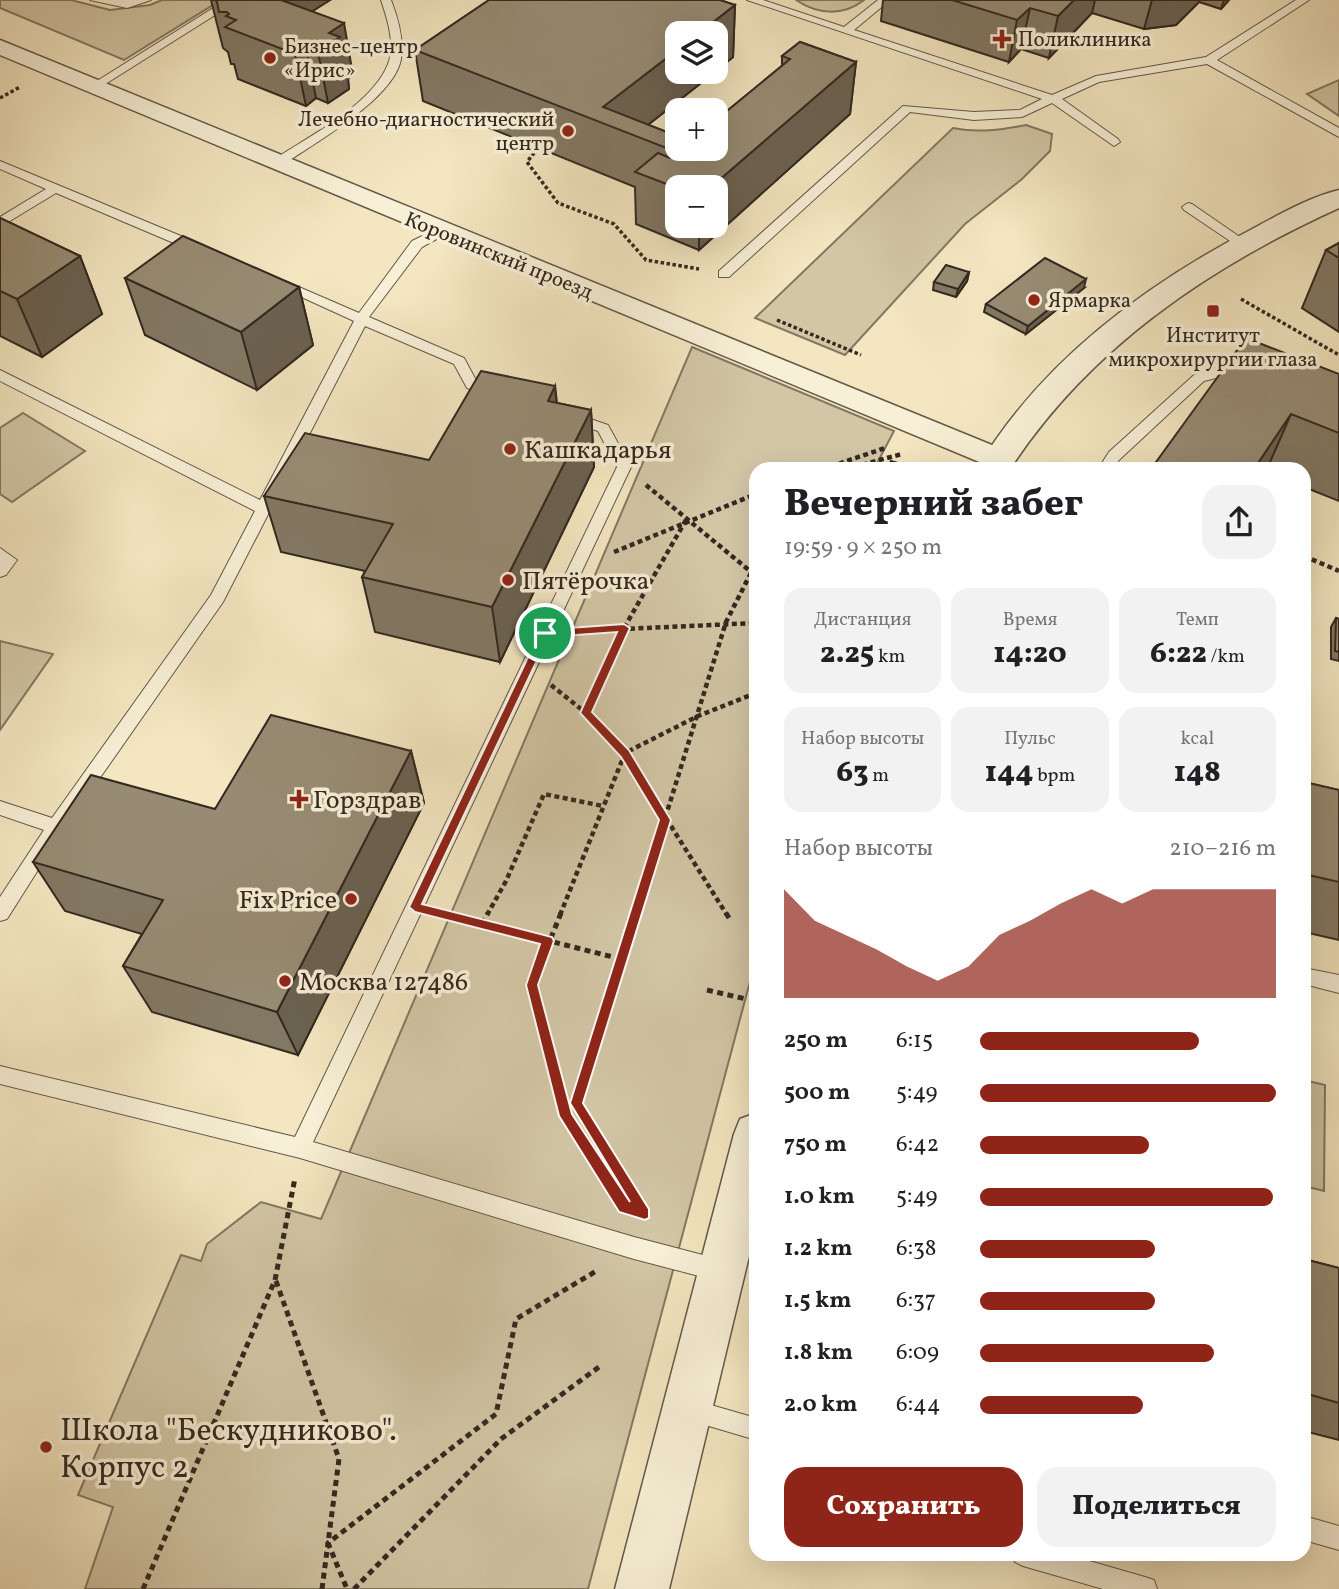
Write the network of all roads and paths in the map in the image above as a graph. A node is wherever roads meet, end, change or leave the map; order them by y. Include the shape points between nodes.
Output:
1 (95, 0) edge
2 (146, 0) edge
3 (234, 0) edge
4 (386, 0) edge
5 (754, 0) edge
6 (885, 0) edge
7 (1304, 0) edge
8 (846, 31) junction
9 (0, 47) edge
10 (1209, 60) junction
11 (23, 85) dead end
12 (95, 86) junction
13 (0, 98) edge
14 (1055, 100) junction
15 (1339, 133) edge
16 (1114, 142) dead end
17 (538, 148) edge
18 (277, 163) junction
19 (0, 164) edge
20 (55, 188) junction
21 (1339, 198) edge
22 (1188, 207) dead end
23 (0, 223) edge
24 (441, 231) junction
25 (1244, 244) junction
26 (208, 253) edge
27 (724, 274) joint
28 (272, 280) edge
29 (1241, 299) dead end
30 (362, 318) junction
31 (777, 320) dead end
32 (861, 355) dead end
33 (1339, 355) edge
34 (0, 375) edge
35 (1259, 380) edge
36 (511, 398) edge
37 (551, 411) edge
38 (893, 446) dead end
39 (901, 454) dead end
40 (842, 462) edge
41 (872, 462) edge
42 (991, 462) edge
43 (997, 462) edge
44 (1110, 462) edge
45 (624, 467) junction
46 (749, 497) edge
47 (264, 509) junction
48 (686, 520) junction
49 (0, 554) edge
50 (1311, 559) edge
51 (575, 569) junction
52 (0, 571) edge
53 (749, 571) edge
54 (1339, 571) edge
55 (749, 581) edge
56 (726, 622) junction
57 (749, 623) edge
58 (624, 628) junction
59 (545, 633) junction
60 (529, 667) junction
61 (749, 696) edge
62 (586, 713) junction
63 (698, 716) junction
64 (625, 753) junction
65 (603, 806) junction
66 (0, 808) edge
67 (665, 820) junction
68 (56, 827) junction
69 (415, 907) junction
70 (0, 913) edge
71 (729, 918) dead end
72 (482, 924) junction
73 (548, 941) junction
74 (621, 959) junction
75 (1311, 978) edge
76 (1339, 984) edge
77 (707, 989) dead end
78 (746, 999) dead end
79 (0, 1075) edge
80 (300, 1148) junction
81 (749, 1162) edge
82 (635, 1248) junction
83 (722, 1271) junction
84 (275, 1280) junction
85 (599, 1367) dead end
86 (687, 1409) junction
87 (749, 1427) edge
88 (1311, 1530) edge
89 (1339, 1538) edge
90 (328, 1543) junction
91 (1047, 1561) edge
92 (143, 1589) edge
93 (322, 1589) edge
94 (347, 1589) edge
95 (354, 1589) edge
96 (642, 1589) edge
97 (1145, 1589) edge

1 - 2 lane via 127,5
3 - 12 lane
4 - 18 lane via 395,62 379,88
5 - 8 lane
6 - 8 lane
7 - 10 lane
8 - 14 lane
9 - 12 street, Коровинский проезд
10 - 14 lane via 1096,79
10 - 15 lane
11 - 13 path
12 - 18 street, Коровинский проезд
14 - 16 lane
14 - 27 lane via 1022,113 974,116 907,108
17 - 27 path via 527,162 558,203 614,225 646,260
18 - 24 street, Коровинский проезд
19 - 20 lane
20 - 23 lane
20 - 26 lane
21 - 25 street
22 - 25 lane
24 - 30 lane via 417,244
24 - 42 street, Коровинский проезд
25 - 43 street via 1175,287 1087,356 1032,410
28 - 30 lane
29 - 33 path
30 - 36 lane via 459,361 472,385
30 - 47 lane
31 - 32 path
34 - 47 lane
35 - 44 lane via 1220,372 1199,378
37 - 45 lane via 603,428
38 - 40 path
39 - 41 path
45 - 48 path
45 - 51 lane
46 - 48 path
47 - 68 lane via 217,598
48 - 51 path
48 - 53 path
48 - 58 path
49 - 52 lane via 9,560
50 - 54 path
51 - 59 lane
55 - 56 path
56 - 57 path
56 - 58 path
56 - 63 path
58 - 59 path
58 - 62 path
59 - 60 lane
60 - 62 path
60 - 69 lane
61 - 63 path
62 - 64 path
63 - 64 path
63 - 67 path
64 - 65 path
64 - 67 path
65 - 72 path via 544,794
65 - 73 path
66 - 68 lane
67 - 71 path
67 - 74 path
68 - 70 lane
69 - 72 path
69 - 80 lane
72 - 73 path
73 - 74 path
73 - 74 path via 532,985 566,1116 624,1207 645,1213 576,1103
75 - 76 lane
77 - 78 path
79 - 80 lane
80 - 82 lane
80 - 84 path
81 - 83 street
82 - 83 lane
82 - 90 path via 516,1319 496,1414
83 - 86 street
84 - 90 path via 339,1459
84 - 92 path
85 - 95 path via 501,1439
86 - 87 lane
86 - 96 street
88 - 89 lane
90 - 93 path
90 - 94 path
91 - 97 lane

